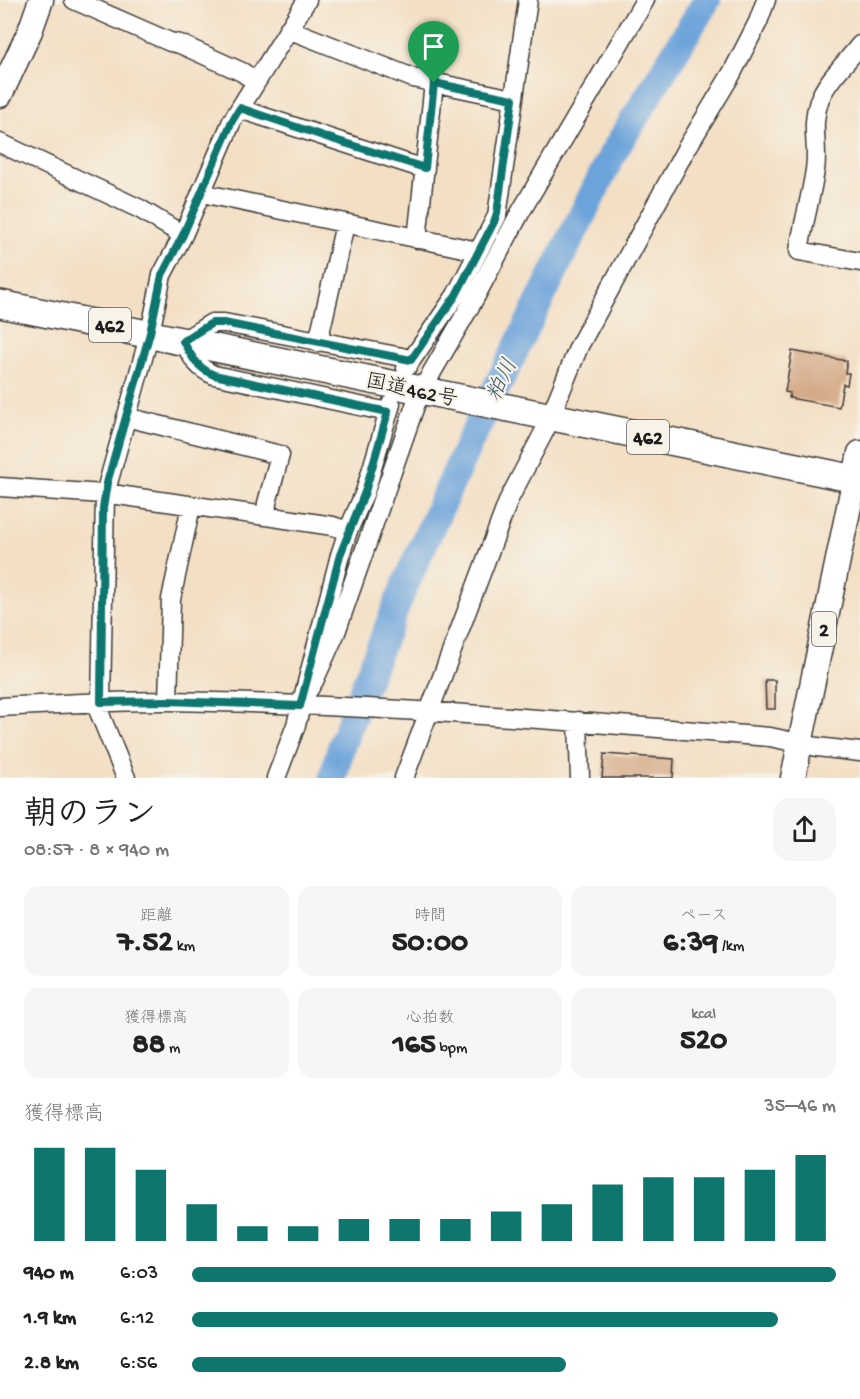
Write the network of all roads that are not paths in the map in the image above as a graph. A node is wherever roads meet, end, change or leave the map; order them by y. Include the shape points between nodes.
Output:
1 (41, 0) edge
2 (74, 0) edge
3 (528, 0) edge
4 (645, 0) edge
5 (766, 0) edge
6 (300, 2) edge
7 (288, 29) junction
8 (860, 45) edge
9 (255, 81) junction
10 (434, 83) junction
11 (0, 95) edge
12 (513, 99) junction
13 (240, 108) junction
14 (0, 142) edge
15 (425, 168) junction
16 (202, 190) junction
17 (345, 224) junction
18 (183, 235) junction
19 (417, 239) junction
20 (477, 254) junction
21 (860, 262) edge
22 (0, 304) edge
23 (150, 333) junction
24 (183, 341) junction
25 (318, 342) junction
26 (425, 391) junction
27 (126, 417) junction
28 (549, 417) junction
29 (860, 453) edge
30 (857, 480) edge
31 (0, 487) edge
32 (105, 494) junction
33 (191, 506) junction
34 (266, 516) junction
35 (348, 531) junction
36 (168, 701) junction
37 (98, 702) junction
38 (304, 704) junction
39 (0, 707) edge
40 (429, 710) junction
41 (578, 721) junction
42 (800, 744) junction
43 (860, 752) edge
44 (126, 778) edge
45 (276, 778) edge
46 (404, 778) edge
47 (580, 778) edge
48 (793, 778) edge

1 - 11 main road
2 - 9 street via 180,44
3 - 12 street
4 - 26 street via 520,213
5 - 28 street via 732,73 579,346
6 - 7 street
7 - 9 street
7 - 10 street
8 - 21 street via 820,100 814,128 815,170 799,251
9 - 13 street
10 - 12 street
10 - 15 street
12 - 20 street via 497,213
13 - 15 street
13 - 16 street
14 - 18 street via 140,209
15 - 19 street
16 - 17 street
16 - 18 street
17 - 19 street
17 - 25 street
18 - 23 street via 162,275
19 - 20 street
20 - 25 street via 456,295 408,364
22 - 23 highway, 国道462号 / 462
23 - 24 highway, 国道462号 / 462
23 - 27 street
24 - 25 street via 212,323 224,323
24 - 26 highway, 国道462号 / 462
24 - 35 street via 195,362 214,375 389,408 365,492
26 - 28 highway, 国道462号 / 462
26 - 38 street via 413,410 336,632
27 - 32 street
27 - 34 street via 280,455
28 - 30 highway, 国道462号 / 462
28 - 40 street via 509,499
29 - 30 main road, 2
30 - 42 main road, 2
31 - 32 street
32 - 33 street
32 - 37 street
33 - 34 street
33 - 36 street via 171,599
34 - 35 street
35 - 38 street
36 - 37 street
36 - 38 street
37 - 39 street
37 - 44 street
38 - 40 street
38 - 45 street
40 - 41 street
40 - 46 street
41 - 42 street via 770,737
41 - 47 street
42 - 43 street
42 - 48 main road, 2

